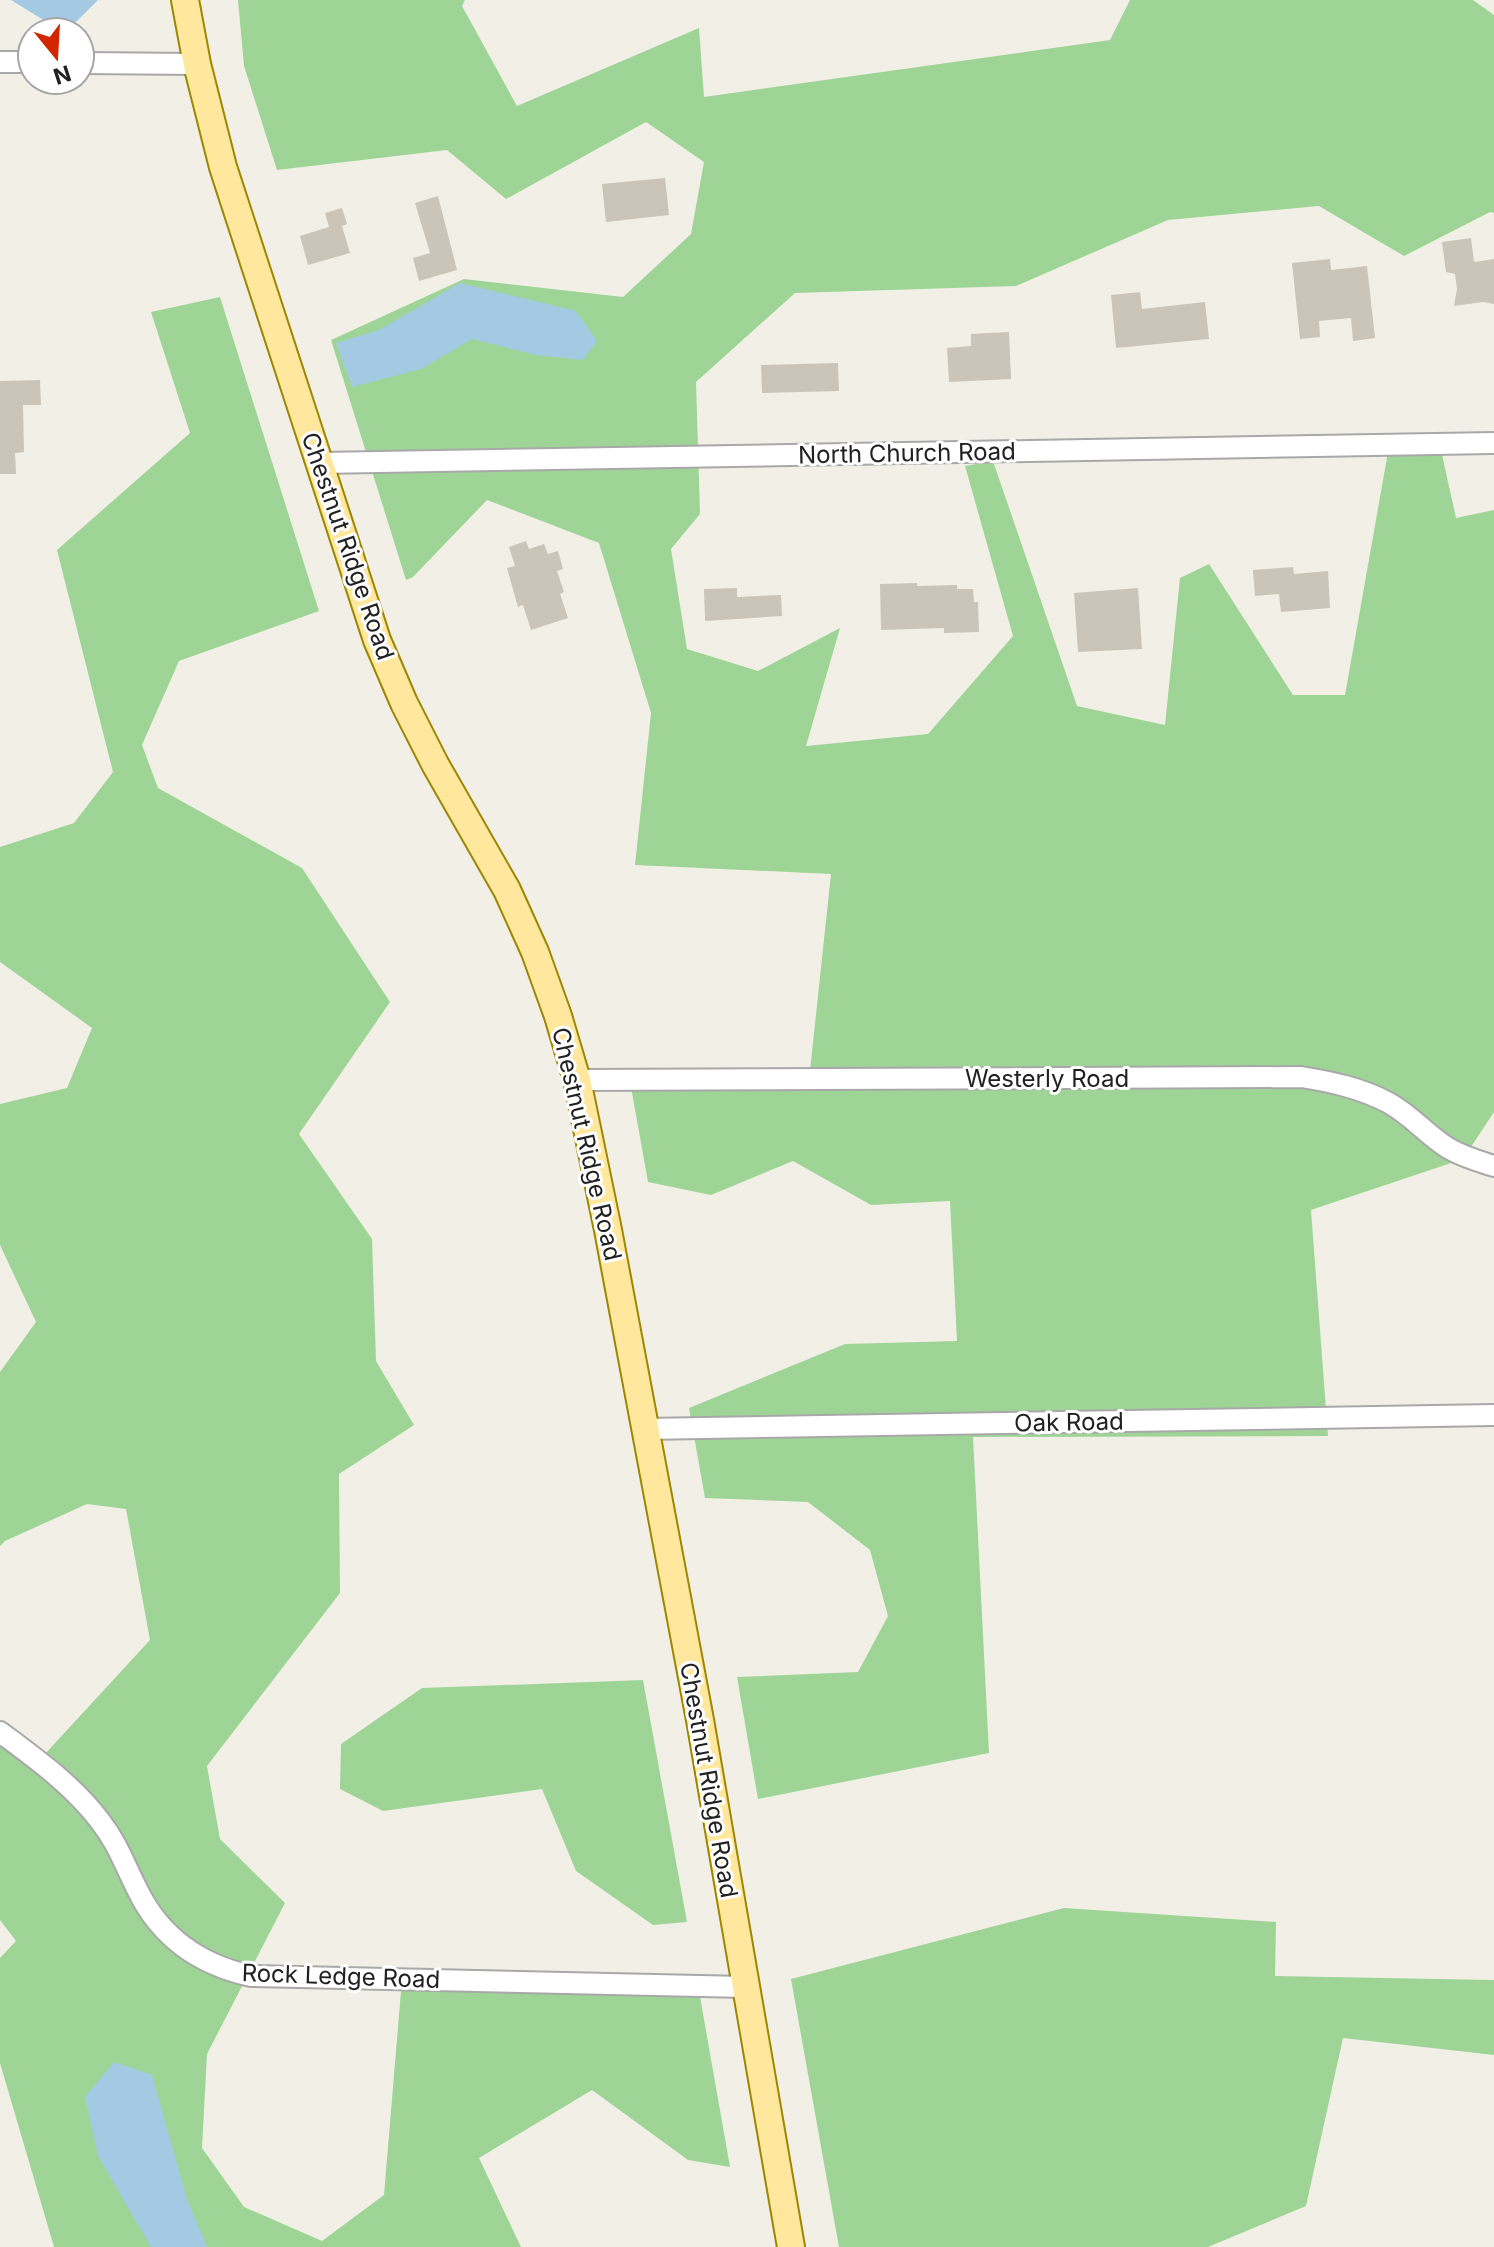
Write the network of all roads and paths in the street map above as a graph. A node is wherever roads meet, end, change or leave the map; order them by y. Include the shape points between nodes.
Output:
1 (185, 0) edge
2 (96, 63) edge
3 (197, 64) junction
4 (1494, 443) edge
5 (320, 463) junction
6 (577, 1080) junction
7 (1494, 1166) edge
8 (1494, 1415) edge
9 (644, 1429) junction
10 (0, 1732) edge
11 (745, 1987) junction
12 (791, 2247) edge

1 - 3 main road, Chestnut Ridge Road
2 - 3 street
3 - 5 main road, Chestnut Ridge Road via 223,167
4 - 5 street, North Church Road
5 - 6 main road, Chestnut Ridge Road via 377,640 435,764 507,890 558,1016
6 - 7 street, Westerly Road via 1301,1077 1366,1092 1392,1105 1446,1147
6 - 9 main road, Chestnut Ridge Road
8 - 9 street, Oak Road
9 - 11 main road, Chestnut Ridge Road
10 - 11 street, Rock Ledge Road via 74,1792 99,1820 121,1851 138,1893 171,1936 201,1960 225,1970 251,1976
11 - 12 main road, Chestnut Ridge Road

